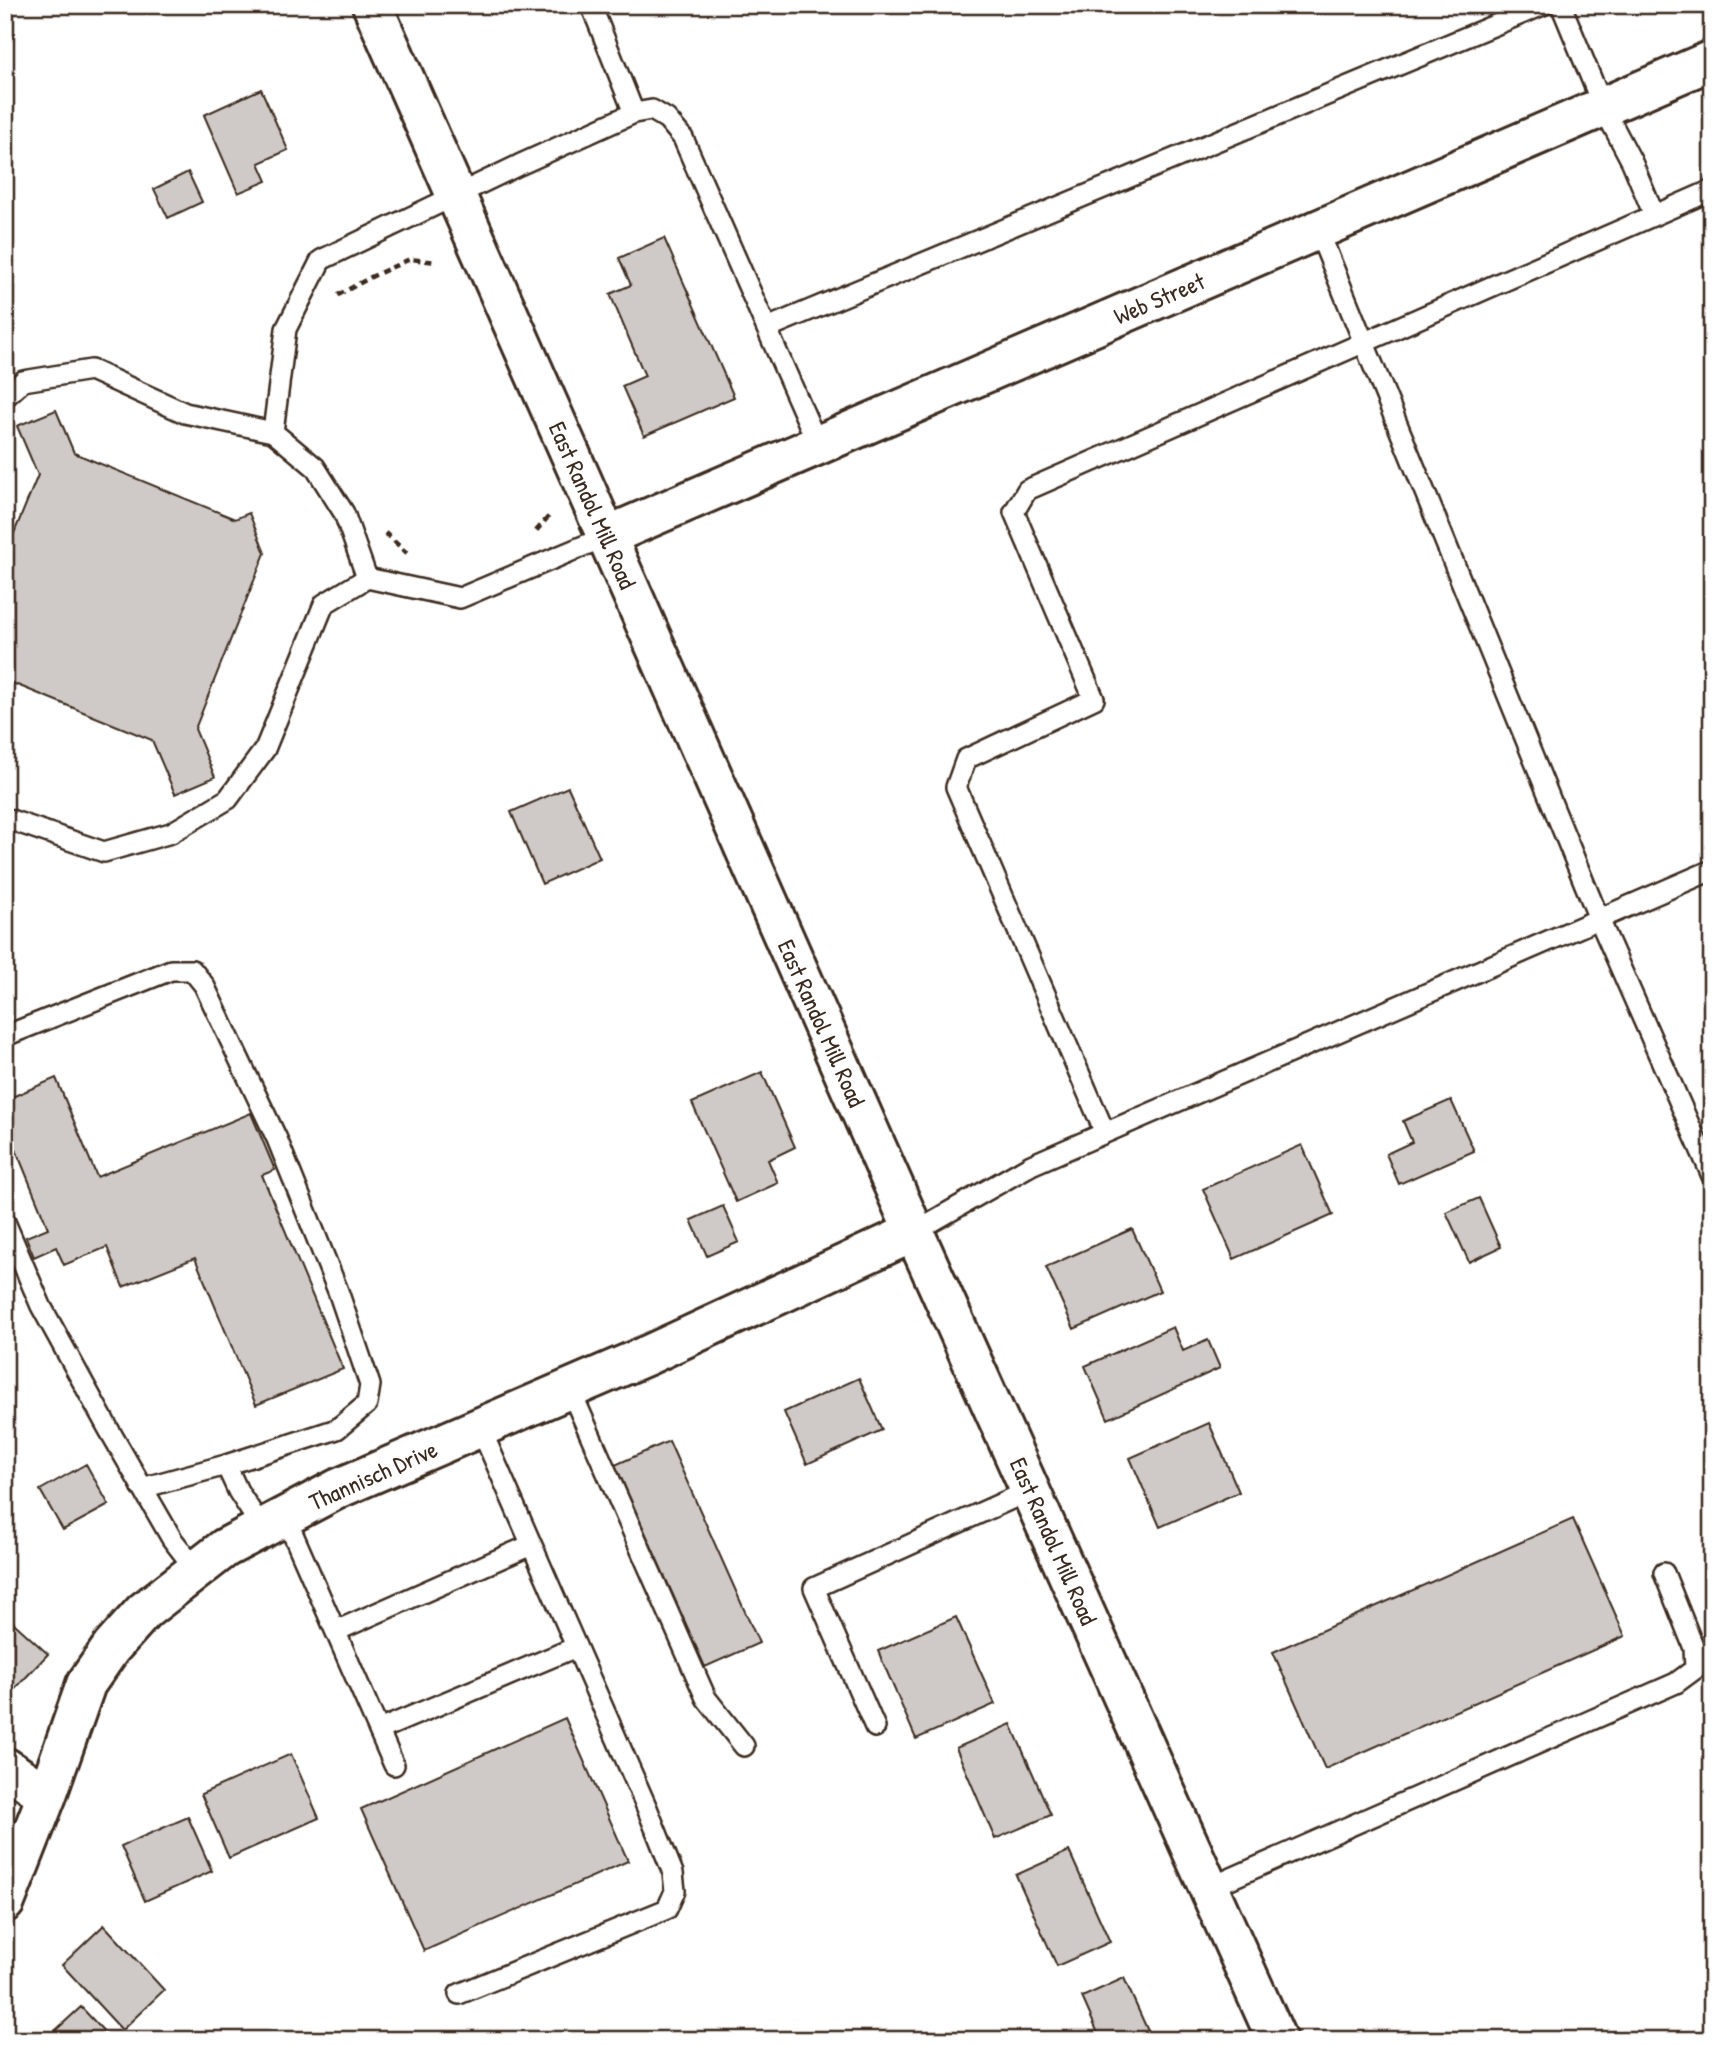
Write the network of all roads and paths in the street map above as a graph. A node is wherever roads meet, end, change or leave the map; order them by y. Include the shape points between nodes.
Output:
1 (372, 5) edge
2 (591, 5) edge
3 (1543, 5) edge
4 (1561, 5) edge
5 (1712, 60) edge
6 (1603, 107) junction
7 (634, 113) junction
8 (1712, 190) edge
9 (455, 195) junction
10 (1654, 215) junction
11 (1318, 229) junction
12 (437, 262) dead end
13 (336, 297) dead end
14 (767, 328) junction
15 (1362, 342) junction
16 (5, 397) edge
17 (273, 432) junction
18 (818, 445) junction
19 (549, 516) dead end
20 (382, 530) dead end
21 (607, 536) junction
22 (530, 539) dead end
23 (417, 557) dead end
24 (367, 578) junction
25 (5, 818) edge
26 (1712, 870) edge
27 (1599, 919) junction
28 (5, 1036) edge
29 (1105, 1133) junction
30 (1712, 1177) edge
31 (5, 1222) edge
32 (915, 1231) junction
33 (570, 1389) junction
34 (480, 1427) junction
35 (226, 1465) junction
36 (142, 1488) junction
37 (1031, 1490) junction
38 (274, 1522) junction
39 (531, 1545) junction
40 (196, 1570) junction
41 (1664, 1573) dead end
42 (336, 1631) junction
43 (576, 1647) junction
44 (876, 1727) dead end
45 (379, 1730) junction
46 (744, 1746) dead end
47 (394, 1765) dead end
48 (5, 1768) edge
49 (47, 1796) junction
50 (1209, 1888) junction
51 (5, 1902) edge
52 (459, 1994) dead end
53 (1277, 2040) edge

1 - 9 street, East Randol Mill Road
2 - 7 lane
3 - 14 lane
4 - 6 lane
5 - 6 street, Web Street
6 - 10 lane
6 - 11 street, Web Street
7 - 9 lane
7 - 14 lane via 652,110 683,138
8 - 10 lane
9 - 17 lane via 321,260 286,329
9 - 21 street, East Randol Mill Road
10 - 15 lane
11 - 15 lane
11 - 18 street, Web Street
12 - 13 path via 410,260
14 - 18 lane
15 - 27 lane
15 - 29 lane via 1027,491 1014,512 1094,699 966,759 956,787
16 - 17 lane via 23,381 90,370 185,413
17 - 24 lane via 315,467 344,513
18 - 21 street, Web Street
19 - 22 path
20 - 23 path via 405,553
21 - 24 lane via 460,598
21 - 32 street, East Randol Mill Road
24 - 25 lane via 324,604 265,749 228,799 171,833 104,852
26 - 27 lane
27 - 29 lane
27 - 30 lane
28 - 35 lane via 171,970 192,970 204,985 277,1139 370,1385 367,1404 337,1429
29 - 32 lane via 1031,1165
31 - 36 lane via 41,1306
32 - 33 street, Thannisch Drive
32 - 37 street, East Randol Mill Road
33 - 34 street, Thannisch Drive
33 - 46 lane via 706,1698
34 - 38 street, Thannisch Drive via 337,1489
34 - 39 lane
35 - 36 lane
35 - 38 lane via 238,1491
36 - 40 lane
37 - 44 lane via 814,1588
37 - 50 street, East Randol Mill Road
38 - 40 street, Thannisch Drive via 225,1548
38 - 42 lane
39 - 42 lane
39 - 43 lane
40 - 49 street, Thannisch Drive via 144,1611 86,1684
41 - 50 lane via 1694,1647 1695,1669 1676,1683
42 - 45 lane
43 - 45 lane
43 - 52 lane via 647,1808 673,1873 675,1891 667,1909
45 - 47 lane
48 - 49 street
49 - 51 street, Thannisch Drive
50 - 53 street, East Randol Mill Road

